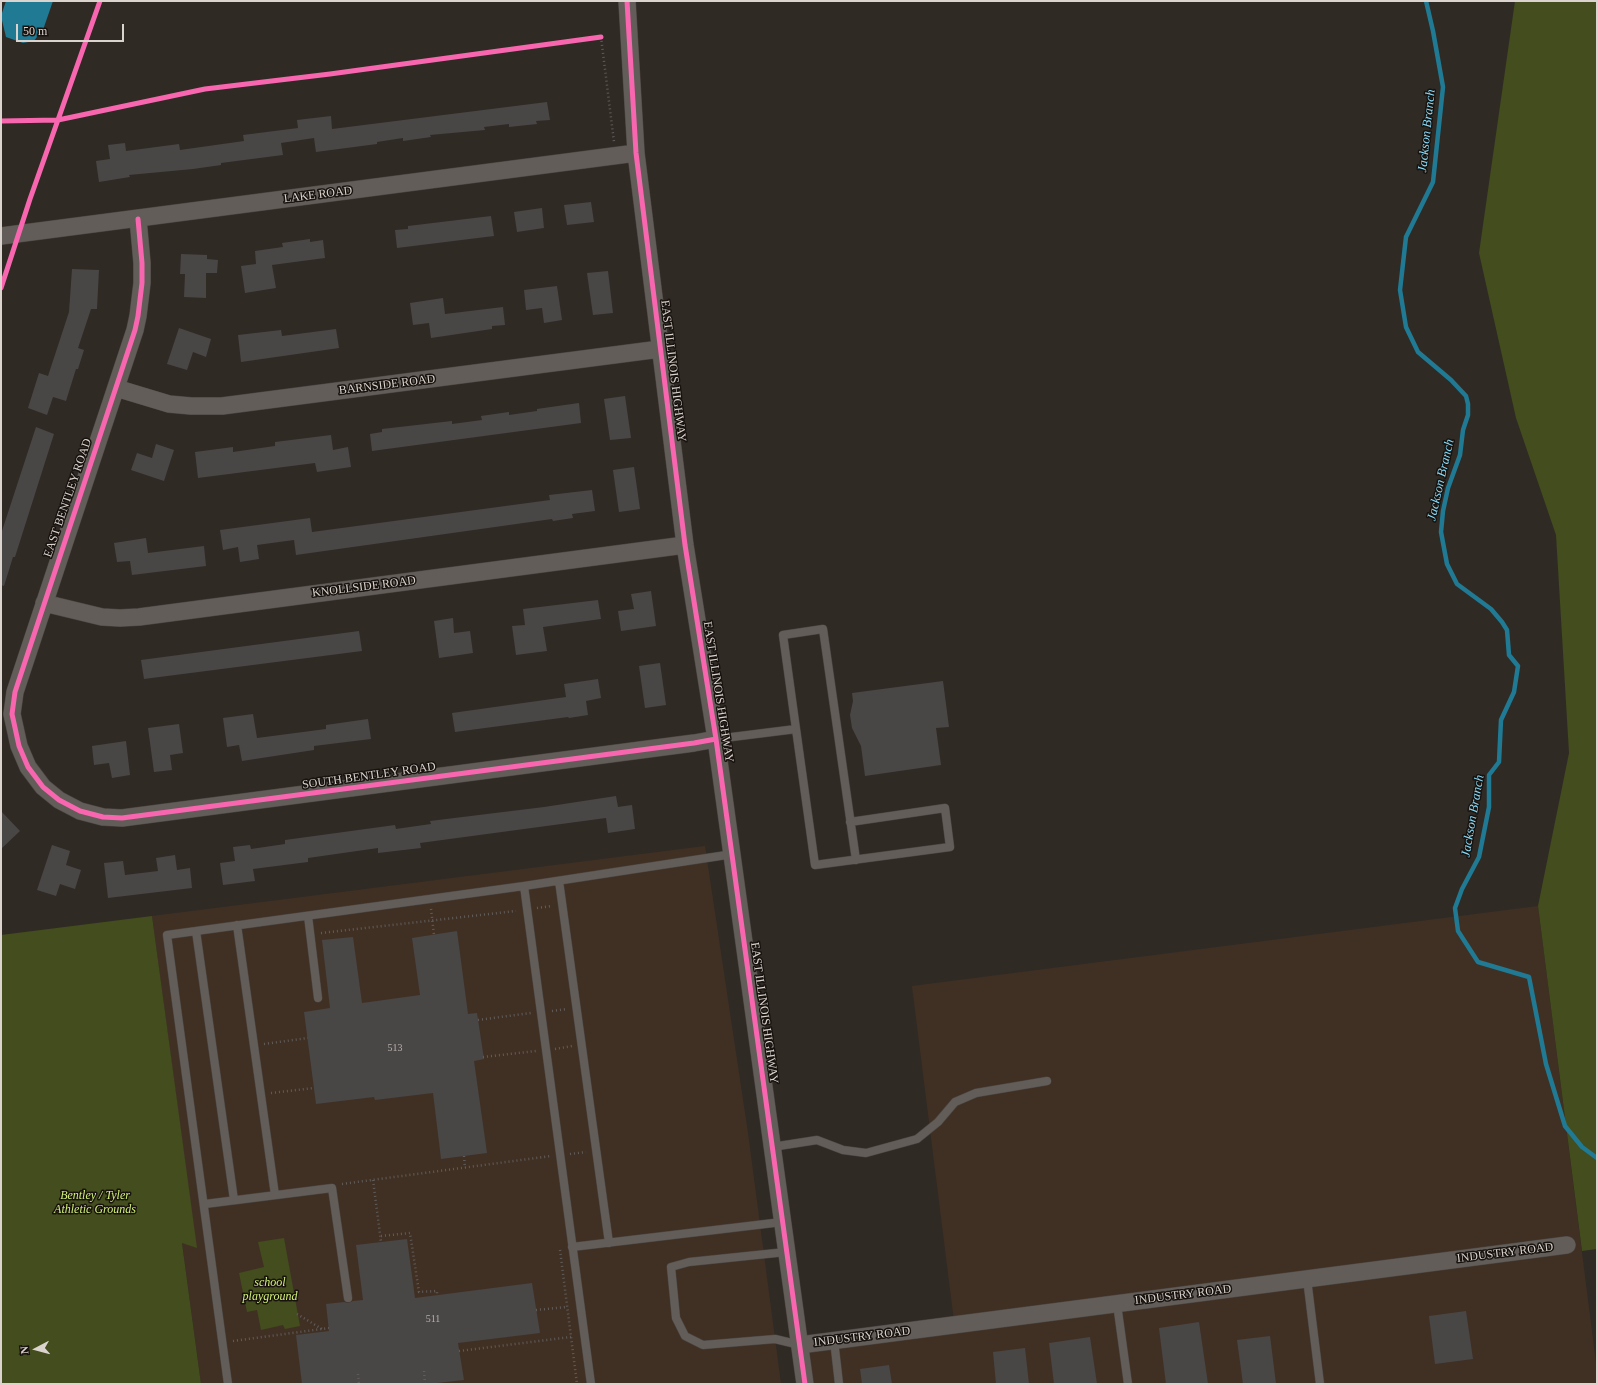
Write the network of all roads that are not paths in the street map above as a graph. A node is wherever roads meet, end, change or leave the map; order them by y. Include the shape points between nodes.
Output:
1 (626, 1) edge
2 (636, 153) junction
3 (138, 219) junction
4 (1, 236) edge
5 (660, 349) junction
6 (116, 388) junction
7 (685, 545) junction
8 (44, 603) junction
9 (796, 729) junction
10 (716, 739) junction
11 (35, 778) joint
12 (850, 822) junction
13 (733, 854) junction
14 (856, 860) junction
15 (559, 881) junction
16 (524, 886) junction
17 (308, 916) junction
18 (237, 925) junction
19 (196, 931) junction
20 (318, 998) dead end
21 (1047, 1081) dead end
22 (772, 1147) junction
23 (275, 1195) junction
24 (234, 1200) junction
25 (204, 1204) junction
26 (782, 1222) junction
27 (609, 1243) junction
28 (1567, 1245) dead end
29 (572, 1247) junction
30 (786, 1252) junction
31 (1307, 1279) junction
32 (348, 1298) dead end
33 (1117, 1304) junction
34 (834, 1340) junction
35 (800, 1345) junction
36 (228, 1384) edge
37 (591, 1384) edge
38 (805, 1384) edge
39 (839, 1384) edge
40 (1128, 1384) edge
41 (1320, 1384) edge

1 - 2 street, EAST ILLINOIS HIGHWAY
2 - 3 street, LAKE ROAD
2 - 5 street, EAST ILLINOIS HIGHWAY
3 - 4 street, LAKE ROAD
3 - 6 street, EAST BENTLEY ROAD via 142,283 138,316
5 - 6 street, BARNSIDE ROAD via 222,406 169,404
5 - 7 street, EAST ILLINOIS HIGHWAY
6 - 8 street, EAST BENTLEY ROAD
7 - 8 street, KNOLLSIDE ROAD via 139,617 102,617
7 - 10 street, EAST ILLINOIS HIGHWAY
8 - 11 street, EAST BENTLEY ROAD via 14,692 12,714 18,746
9 - 10 lane
9 - 12 lane via 783,635 823,629
9 - 14 lane via 815,865
10 - 11 street, SOUTH BENTLEY ROAD via 694,744 122,818 90,814 69,806 52,795
10 - 13 street, EAST ILLINOIS HIGHWAY
12 - 14 lane
12 - 14 lane via 945,808 950,847
13 - 15 lane
13 - 22 street, EAST ILLINOIS HIGHWAY
15 - 16 lane
15 - 27 lane
16 - 17 lane
16 - 29 lane
17 - 18 lane
17 - 20 lane
18 - 19 lane
18 - 23 lane
19 - 24 lane
19 - 25 lane via 168,935
21 - 22 lane via 976,1093 955,1102 938,1122 916,1139 866,1153 843,1150 817,1140
22 - 26 street, EAST ILLINOIS HIGHWAY
23 - 24 lane
23 - 32 lane via 332,1188
24 - 25 lane
25 - 36 lane
26 - 27 lane
26 - 30 street, EAST ILLINOIS HIGHWAY
27 - 29 lane
28 - 31 street, INDUSTRY ROAD
29 - 37 lane
30 - 35 street, EAST ILLINOIS HIGHWAY
30 - 35 lane via 689,1262 671,1267 676,1318 685,1336 703,1345 775,1339
31 - 33 street, INDUSTRY ROAD
31 - 41 lane
33 - 34 street, INDUSTRY ROAD
33 - 40 lane
34 - 35 street, INDUSTRY ROAD
34 - 39 lane
35 - 38 street, EAST ILLINOIS HIGHWAY

